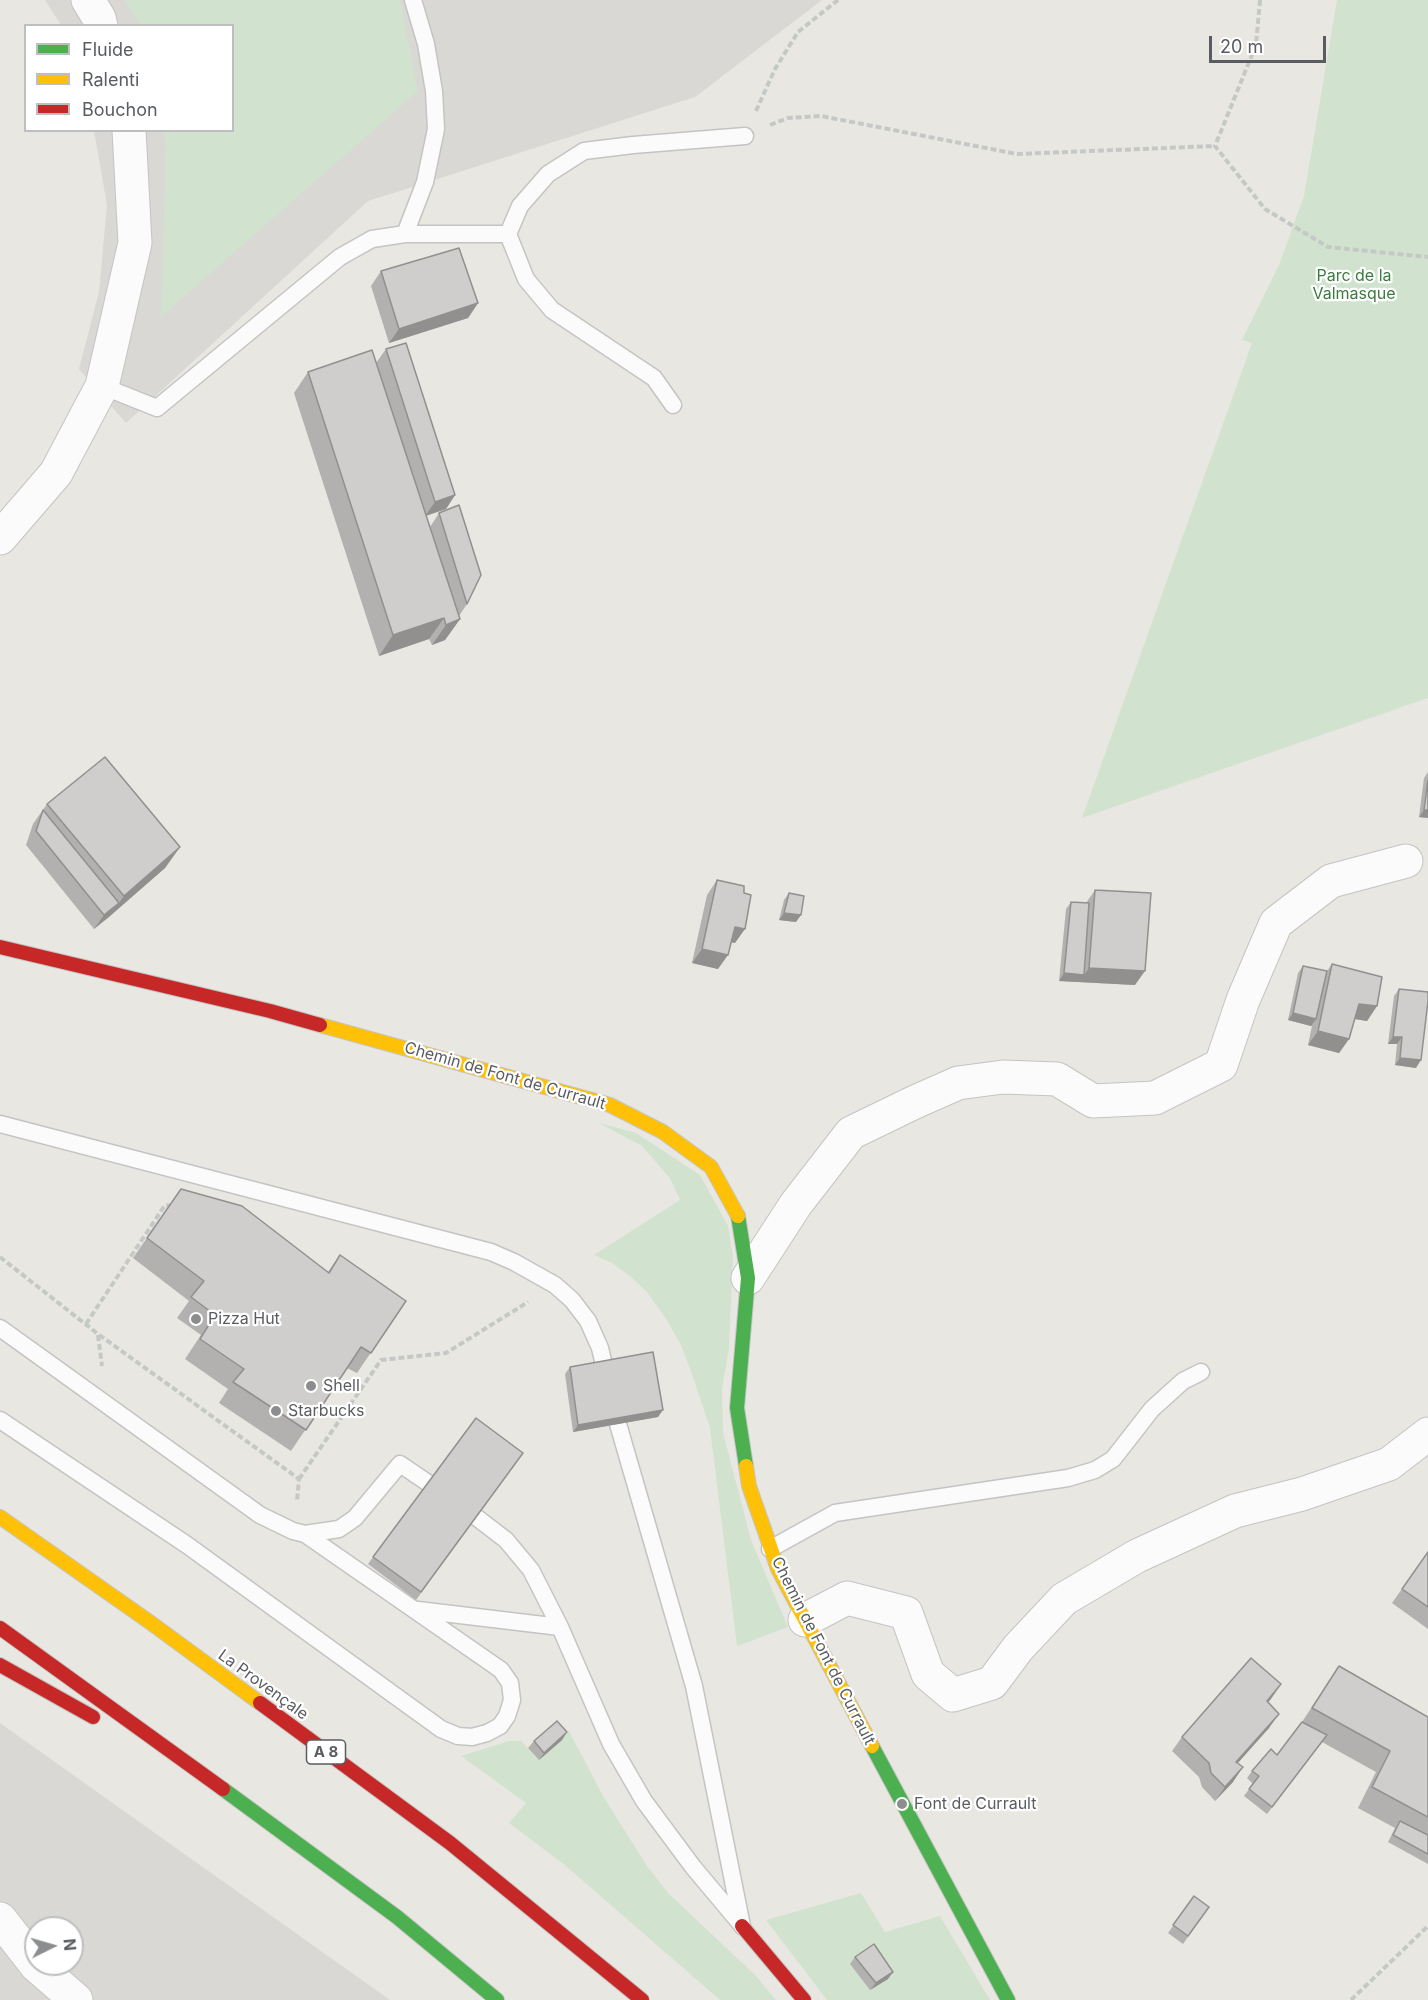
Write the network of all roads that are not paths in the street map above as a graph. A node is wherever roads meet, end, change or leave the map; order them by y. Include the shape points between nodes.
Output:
1 (88, 0) edge
2 (414, 0) edge
3 (100, 24) edge
4 (129, 132) edge
5 (745, 136) road end
6 (405, 234) junction
7 (508, 234) junction
8 (102, 386) junction
9 (673, 405) dead end
10 (0, 538) edge
11 (1406, 861) dead end
12 (0, 947) edge
13 (0, 1124) edge
14 (748, 1278) junction
15 (0, 1328) edge
16 (1201, 1372) dead end
17 (0, 1420) edge
18 (1428, 1434) edge
19 (428, 1483) edge
20 (0, 1516) edge
21 (476, 1517) edge
22 (304, 1534) junction
23 (770, 1549) junction
24 (414, 1610) junction
25 (805, 1620) junction
26 (560, 1627) junction
27 (0, 1628) edge
28 (0, 1665) edge
29 (104, 1723) dead end
30 (125, 1734) dead end
31 (228, 1792) junction
32 (0, 1919) edge
33 (742, 1926) junction
34 (76, 2000) edge
35 (497, 2000) edge
36 (642, 2000) edge
37 (804, 2000) edge
38 (1008, 2000) edge

1 - 3 street
2 - 6 lane via 426,44 436,129 425,182
4 - 8 street via 135,243
5 - 7 lane via 584,151 548,174 520,206
6 - 7 lane
6 - 8 lane via 372,239 340,257 157,408
7 - 9 lane via 526,279 552,310 654,378
8 - 10 street via 56,473
11 - 14 street via 1331,881 1276,923 1221,1065 1155,1098 1093,1101 1057,1079 1003,1077 958,1083 915,1102 851,1133 796,1204
12 - 14 main road, Chemin de Font de Currault via 270,1011 610,1105 663,1132 711,1167 740,1219
13 - 33 lane via 491,1252 555,1285 572,1300 588,1321 600,1348 618,1424 694,1686
14 - 23 main road, Chemin de Font de Currault via 736,1408 748,1486
15 - 22 lane via 260,1515
16 - 23 lane via 1183,1381 1152,1409 1113,1459 1095,1470 1068,1478 835,1514
17 - 24 lane via 187,1545 441,1729 472,1737 500,1726 512,1700 510,1683 501,1670
18 - 25 street via 1389,1464 1302,1494 1235,1511 1137,1556 1064,1599 1018,1648 992,1683 953,1695 928,1674 906,1613 847,1598
19 - 22 lane via 400,1464 355,1518 339,1529
20 - 36 main road, La Provençale / A 8 via 450,1843
21 - 26 lane via 506,1540 531,1570
22 - 24 lane
23 - 25 main road, Chemin de Font de Currault
24 - 26 lane
25 - 38 main road, Chemin de Font de Currault
26 - 33 lane via 611,1744 644,1801
27 - 31 main road
28 - 29 main road
30 - 31 main road
31 - 35 main road via 397,1917
32 - 34 street via 36,1965
33 - 37 main road

